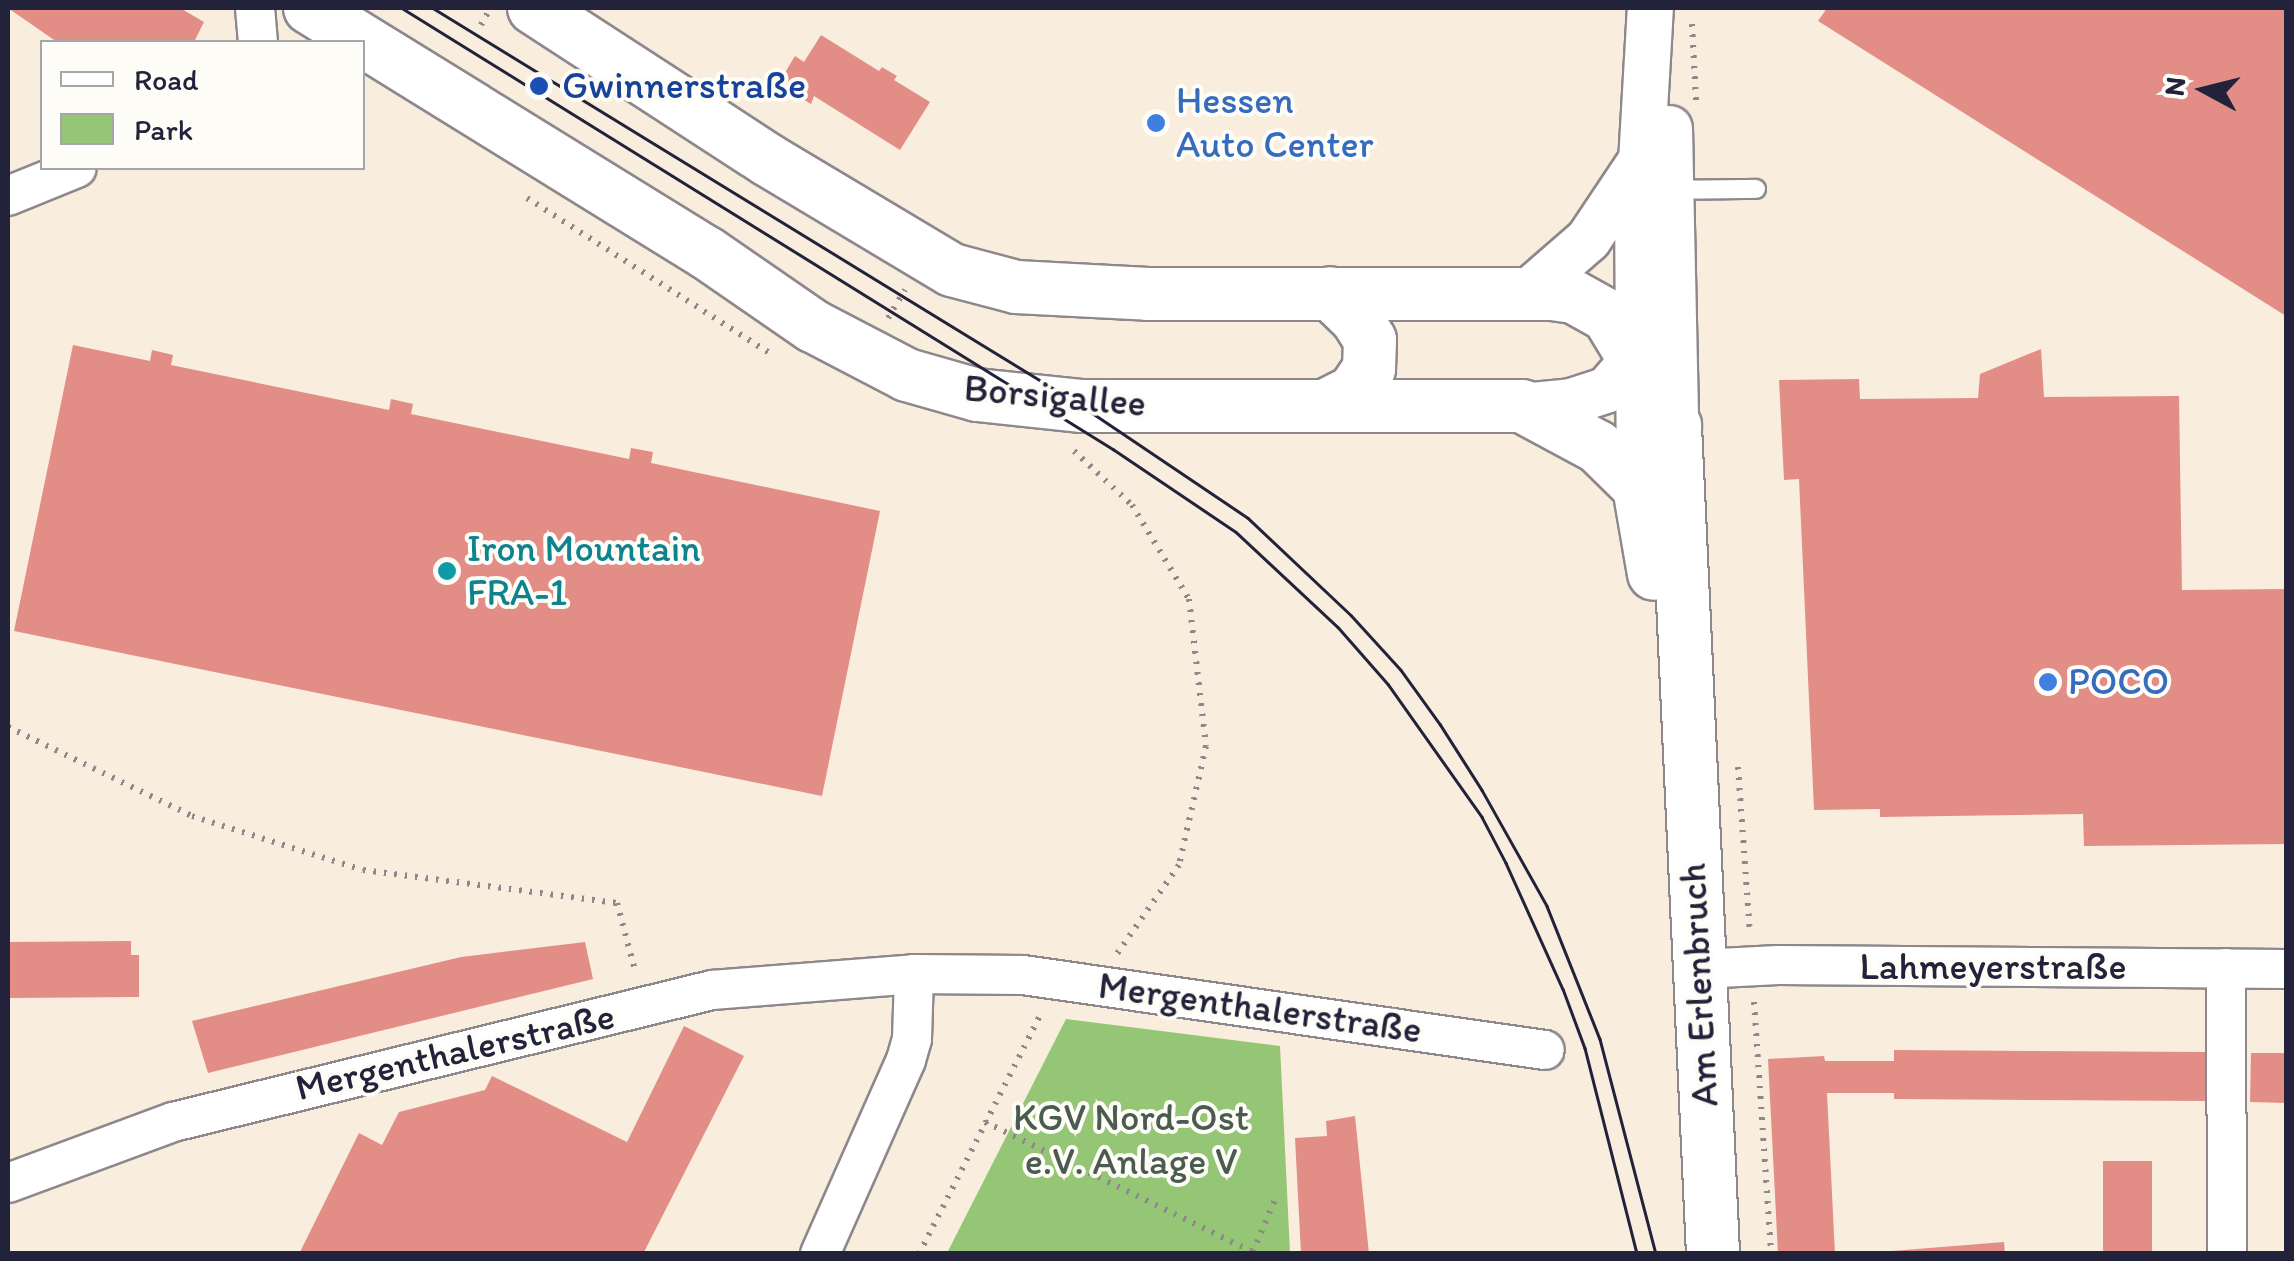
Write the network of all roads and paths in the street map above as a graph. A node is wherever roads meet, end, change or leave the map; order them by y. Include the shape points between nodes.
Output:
1 (255, 8) edge
2 (310, 8) edge
3 (1650, 8) edge
4 (1665, 8) edge
5 (510, 10) edge
6 (481, 25) dead end
7 (258, 40) edge
8 (350, 40) edge
9 (382, 65) edge
10 (1644, 153) junction
11 (72, 170) edge
12 (1756, 188) dead end
13 (1672, 190) junction
14 (8, 196) edge
15 (910, 282) dead end
16 (1330, 293) junction
17 (1526, 293) junction
18 (1672, 296) junction
19 (885, 324) dead end
20 (1636, 358) junction
21 (1327, 405) junction
22 (1522, 406) junction
23 (1675, 426) junction
24 (1065, 442) dead end
25 (1639, 488) junction
26 (1686, 717) junction
27 (8, 727) edge
28 (1752, 966) junction
29 (2226, 968) junction
30 (1700, 969) junction
31 (2286, 969) edge
32 (914, 974) junction
33 (1078, 981) junction
34 (645, 1006) junction
35 (1545, 1050) dead end
36 (986, 1122) junction
37 (8, 1183) edge
38 (1276, 1197) dead end
39 (820, 1254) edge
40 (919, 1254) edge
41 (1713, 1254) edge
42 (1770, 1254) edge
43 (2227, 1254) edge

1 - 7 street
2 - 8 main road, Borsigallee
3 - 10 street
4 - 13 street
5 - 6 path
5 - 16 main road via 952,270 1016,287
9 - 21 main road, Borsigallee via 706,252 812,326 907,375 976,394 1082,406
10 - 17 street via 1588,239
10 - 20 street
11 - 14 street
12 - 13 lane
13 - 18 street
15 - 19 path
16 - 17 main road
16 - 21 main road via 1370,340 1370,368 1354,391
17 - 20 main road via 1586,302 1619,329
18 - 20 street
18 - 23 street
20 - 22 street via 1607,389
20 - 23 main road
20 - 25 street
21 - 22 main road, Borsigallee
22 - 25 main road, Borsigallee via 1598,446
23 - 26 main road, Am Erlenbruch
24 - 33 path via 1132,505 1189,599 1206,746 1179,866
25 - 26 main road, Am Erlenbruch
26 - 30 main road, Am Erlenbruch
27 - 34 path via 192,816 362,870 617,903
28 - 29 street, Lahmeyerstraße
28 - 30 street, Lahmeyerstraße
28 - 42 path
29 - 31 street, Lahmeyerstraße
29 - 43 street
30 - 41 main road, Am Erlenbruch
32 - 33 street, Mergenthalerstraße
32 - 34 street, Mergenthalerstraße via 712,990
32 - 39 street via 906,1060
33 - 35 street, Mergenthalerstraße
33 - 36 path
34 - 37 street, Mergenthalerstraße via 189,1118
36 - 38 path via 1253,1252
36 - 40 path

